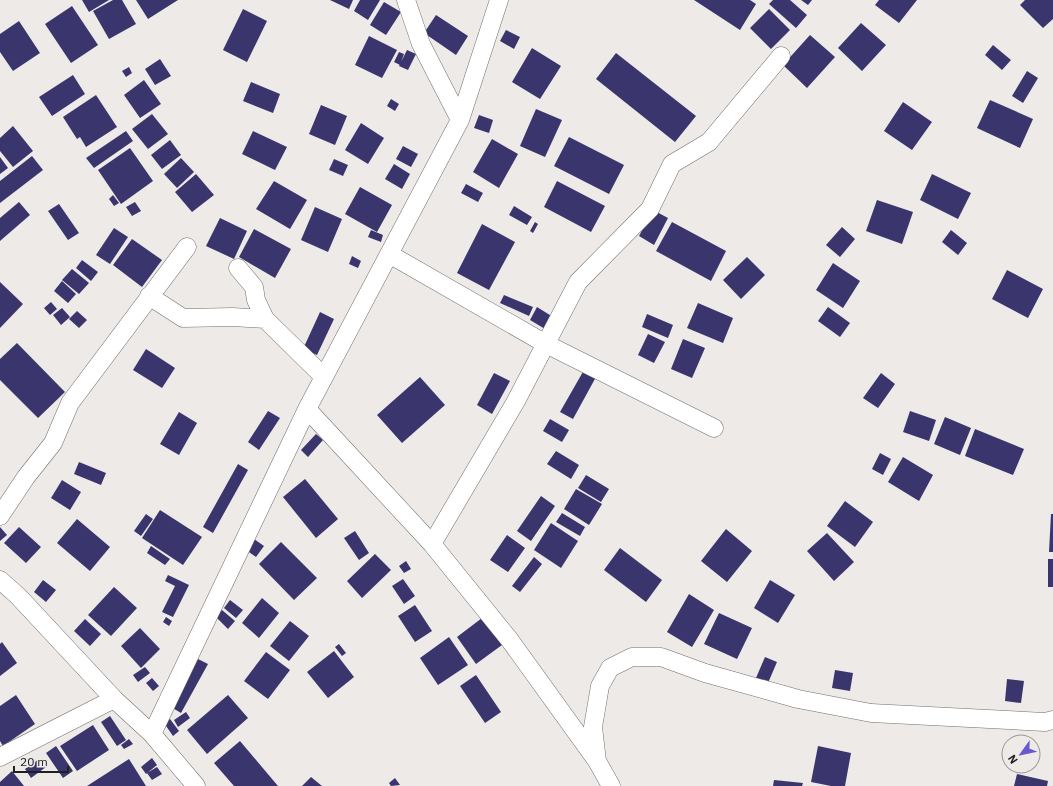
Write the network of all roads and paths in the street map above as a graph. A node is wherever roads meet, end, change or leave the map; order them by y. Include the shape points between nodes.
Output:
1 (406, 0) edge
2 (499, 0) edge
3 (781, 56) dead end
4 (460, 120) junction
5 (187, 247) dead end
6 (389, 254) junction
7 (238, 268) dead end
8 (149, 296) junction
9 (265, 319) junction
10 (546, 344) junction
11 (324, 377) junction
12 (307, 409) junction
13 (714, 428) dead end
14 (0, 516) edge
15 (432, 544) junction
16 (0, 580) edge
17 (114, 699) junction
18 (1053, 720) edge
19 (152, 734) junction
20 (0, 757) edge
21 (597, 761) junction
22 (196, 786) edge
23 (611, 786) edge

1 - 4 street via 421,44
2 - 4 street
3 - 10 street via 709,142 672,164 650,209 578,282
4 - 6 street
5 - 8 street
6 - 10 street
6 - 11 street
7 - 9 street via 254,287 256,300
8 - 9 street via 183,318
8 - 14 street via 70,403 53,443
9 - 11 street
10 - 13 street
10 - 15 street via 516,401
11 - 12 street
12 - 15 street
12 - 19 street
15 - 21 street via 509,639
16 - 17 street
17 - 19 street
17 - 20 street
18 - 21 street via 1044,722 871,713 798,699 705,673 661,656 632,657 610,668 600,686 593,727
19 - 22 street
21 - 23 street

